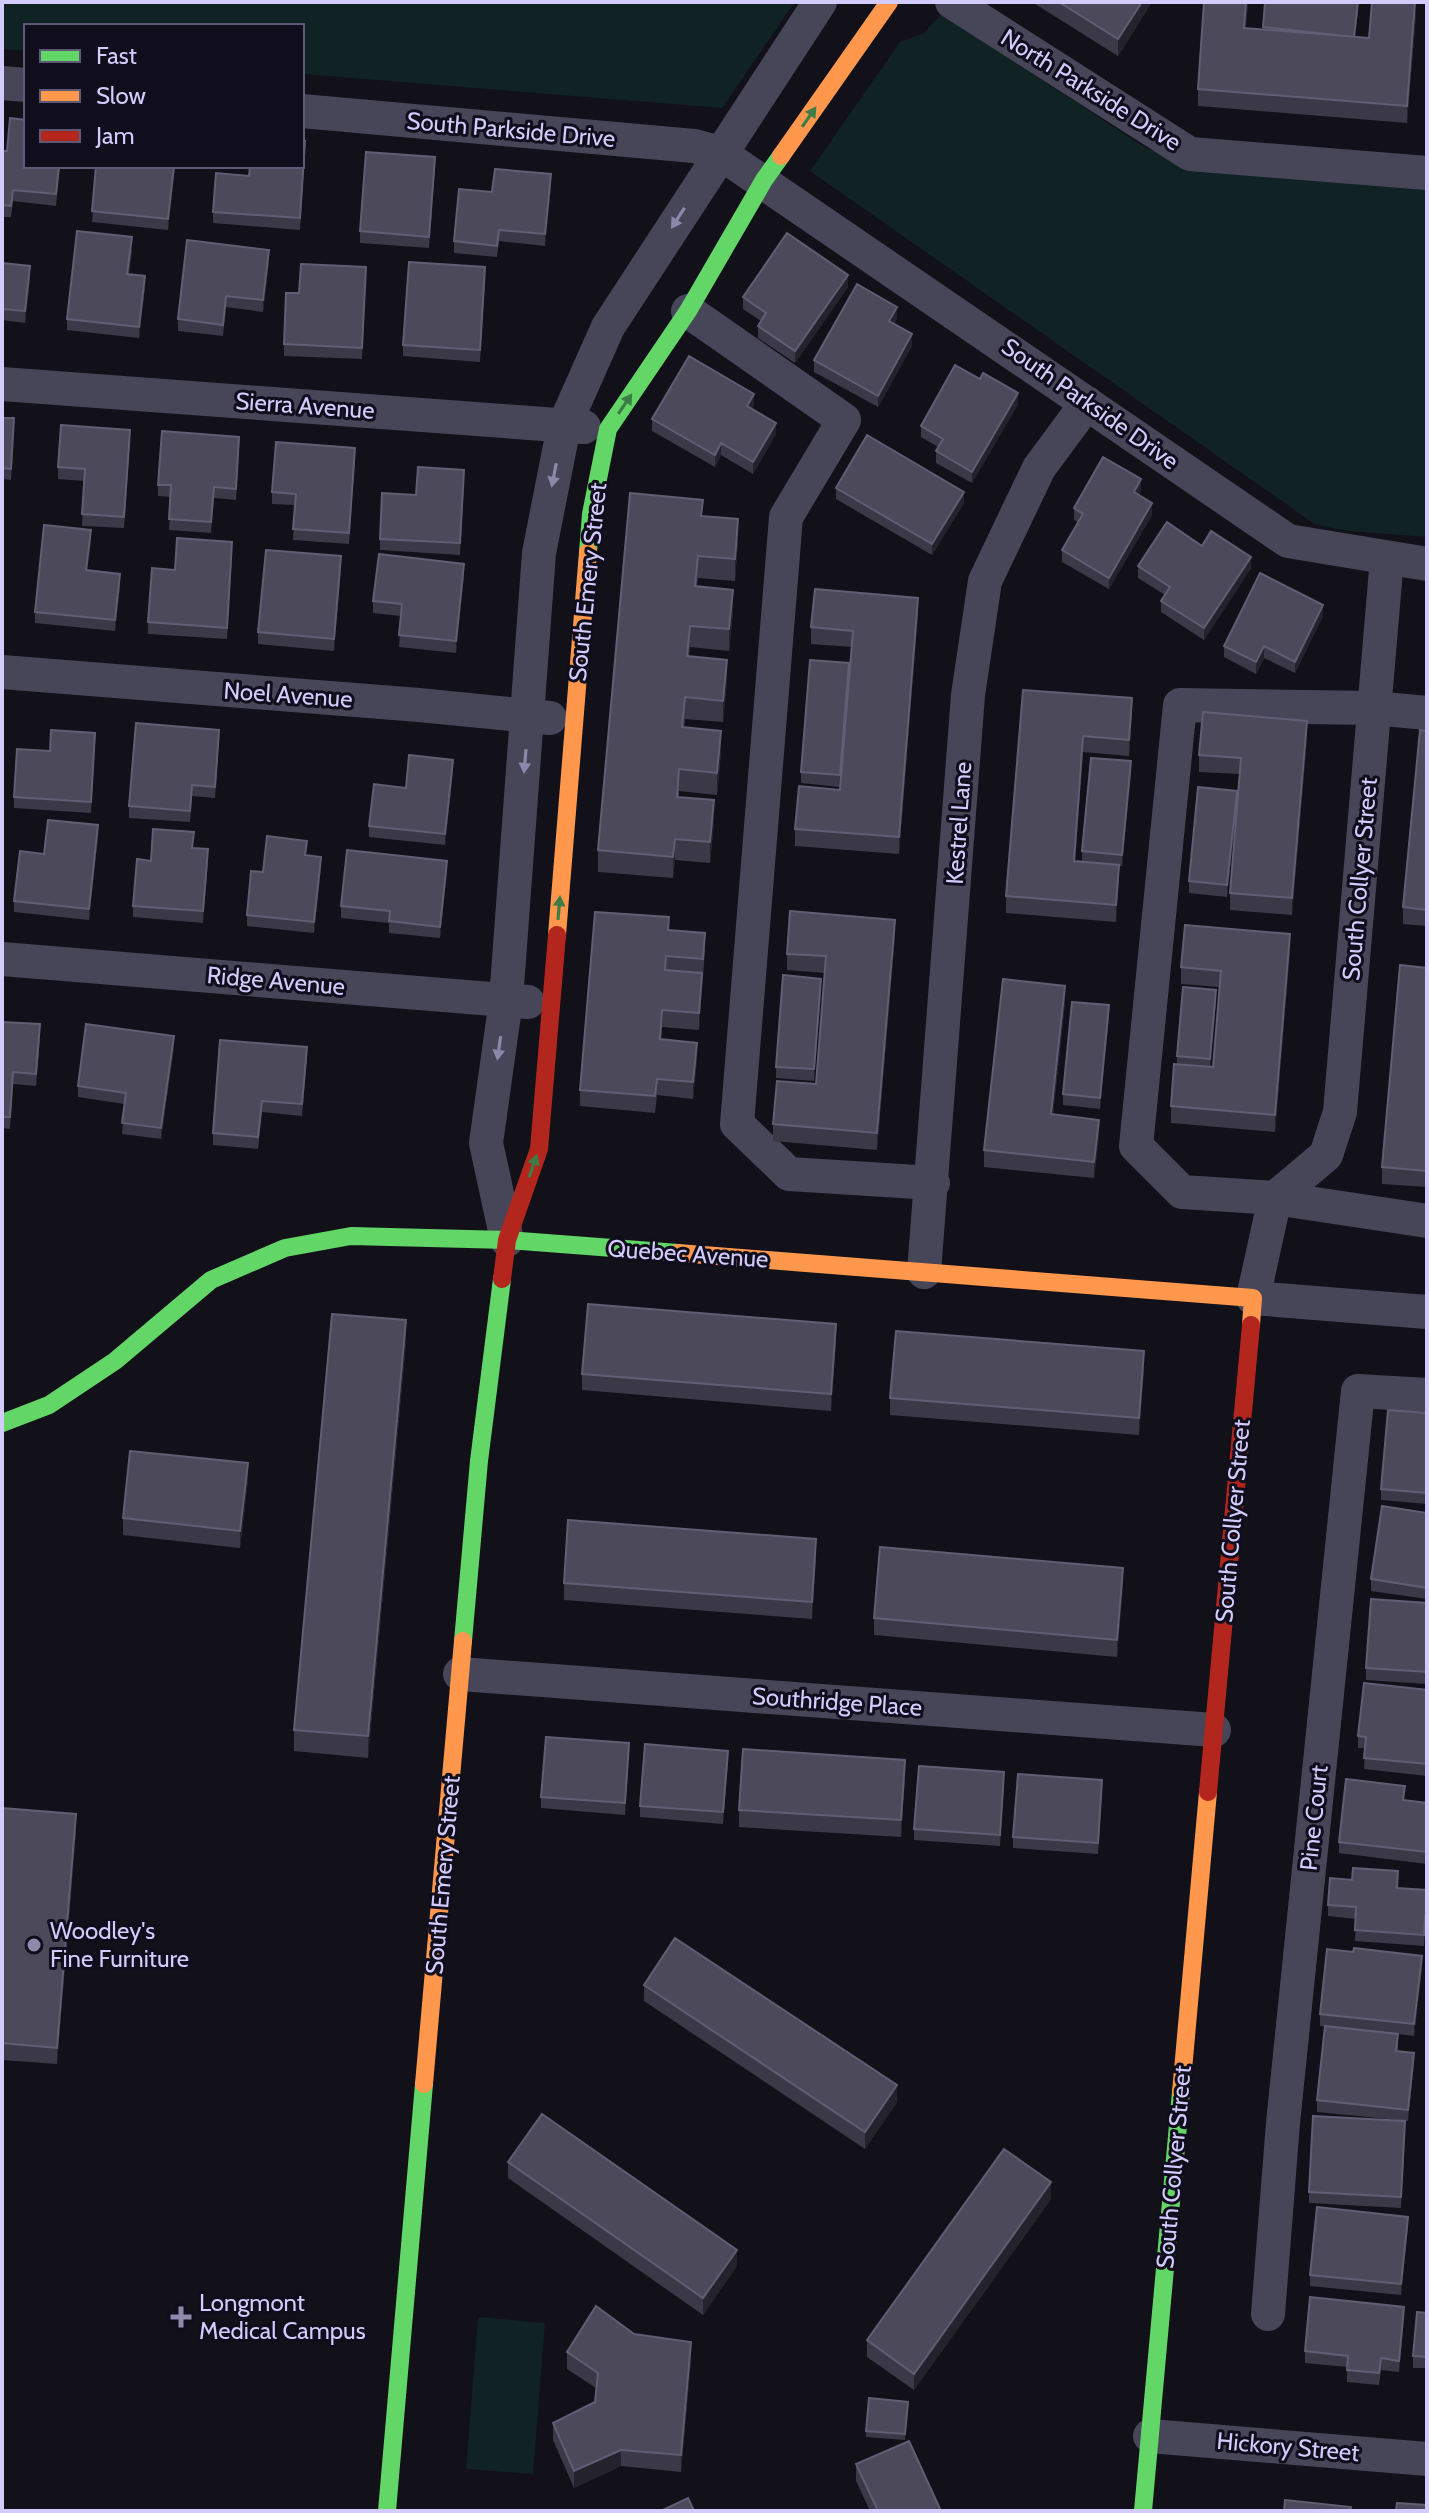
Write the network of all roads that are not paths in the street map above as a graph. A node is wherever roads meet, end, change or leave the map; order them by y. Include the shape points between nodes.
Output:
1 (820, 2) edge
2 (889, 2) edge
3 (952, 2) edge
4 (2, 83) edge
5 (24, 85) edge
6 (304, 111) edge
7 (720, 153) junction
8 (1427, 173) edge
9 (770, 184) junction
10 (688, 311) junction
11 (2, 384) edge
12 (1087, 403) junction
13 (564, 426) junction
14 (608, 429) junction
15 (1387, 558) junction
16 (1427, 564) edge
17 (2, 672) edge
18 (1374, 708) junction
19 (1427, 713) edge
20 (529, 717) junction
21 (574, 719) junction
22 (2, 959) edge
23 (506, 1000) junction
24 (551, 1003) junction
25 (933, 1183) junction
26 (1275, 1198) junction
27 (1427, 1221) edge
28 (507, 1240) junction
29 (924, 1272) junction
30 (1253, 1298) junction
31 (1427, 1312) edge
32 (1427, 1395) edge
33 (2, 1423) edge
34 (460, 1674) junction
35 (1214, 1730) junction
36 (1268, 2314) dead end
37 (1150, 2436) junction
38 (1427, 2459) edge
39 (387, 2511) edge
40 (1143, 2511) edge

1 - 7 street, South Emery Street
9 -> 2 street, South Emery Street
3 - 8 street, North Parkside Drive via 1190,154
4 - 5 street
6 - 7 street, South Parkside Drive via 694,146
7 - 9 street, South Parkside Drive
7 -> 13 street, South Emery Street via 608,327
9 - 10 street, South Emery Street
9 - 12 street, South Parkside Drive
14 -> 10 street, South Emery Street
10 - 25 street via 844,420 786,517 737,1124 789,1174
11 - 13 street, Sierra Avenue
12 - 15 street, South Parkside Drive via 1288,541
12 - 25 street, Kestrel Lane via 1039,468 985,581 968,695
13 - 14 street, Sierra Avenue
13 -> 20 street, South Emery Street via 539,553
14 - 21 street, South Emery Street via 591,514
15 - 16 street, South Parkside Drive
15 - 18 street, South Collyer Street
17 - 20 street, Noel Avenue
18 - 19 street
18 - 26 street, South Collyer Street via 1340,1112 1326,1155
18 - 26 street via 1180,705 1136,1146 1182,1192
20 - 21 street, Noel Avenue
20 -> 23 street, South Emery Street
24 -> 21 street, South Emery Street
22 - 23 street, Ridge Avenue
23 - 24 street, Ridge Avenue
23 -> 28 street, South Emery Street via 486,1143
28 -> 24 street, South Emery Street via 539,1149
25 - 29 street, Kestrel Lane
26 - 27 street
26 - 30 street, South Collyer Street
28 - 29 street, Quebec Avenue
28 - 33 street, Quebec Avenue via 351,1236 285,1248 211,1280 115,1361 49,1405
28 - 34 street, South Emery Street via 479,1461
29 - 30 street, Quebec Avenue
30 - 31 street, Quebec Avenue
30 - 35 street, South Collyer Street
32 - 36 street, Pine Court via 1358,1391
34 - 35 street, Southridge Place
34 - 39 street, South Emery Street
35 - 37 street, South Collyer Street
37 - 38 street, Hickory Street
37 - 40 street, South Collyer Street

